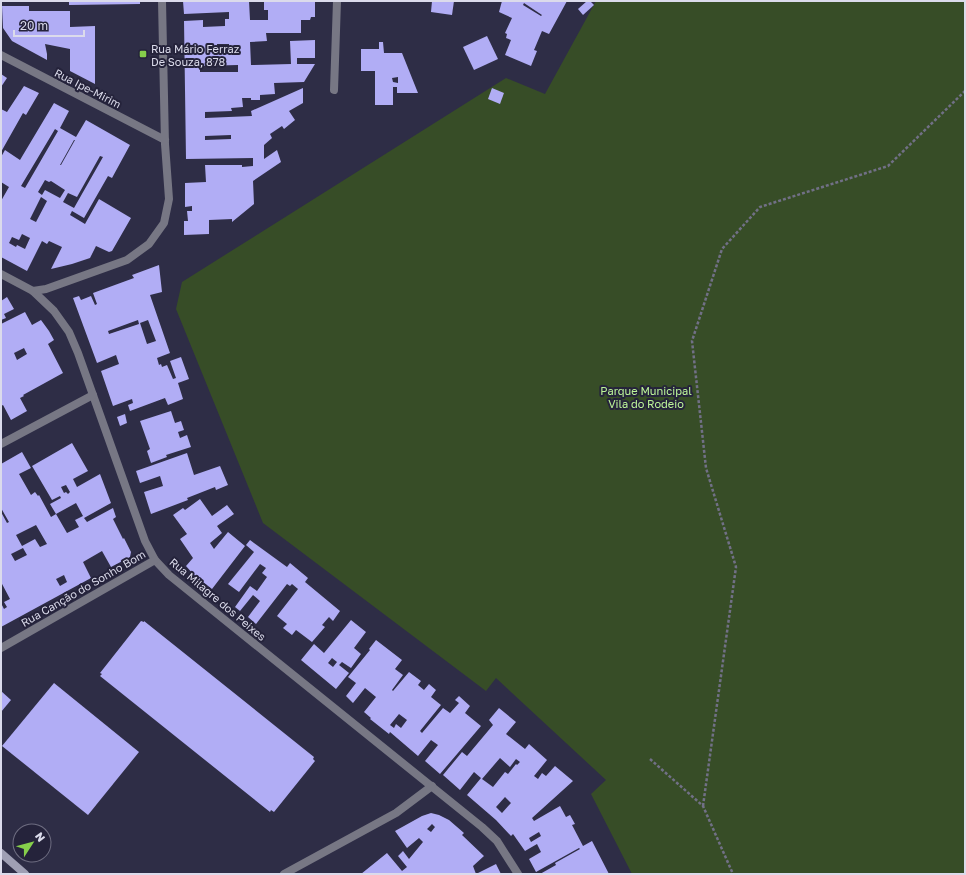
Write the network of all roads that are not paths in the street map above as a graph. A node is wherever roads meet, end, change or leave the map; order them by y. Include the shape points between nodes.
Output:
1 (162, 1) edge
2 (337, 1) edge
3 (1, 55) edge
4 (334, 90) dead end
5 (165, 140) junction
6 (1, 274) edge
7 (33, 291) junction
8 (93, 395) junction
9 (1, 444) edge
10 (155, 560) junction
11 (1, 648) edge
12 (432, 786) junction
13 (1, 853) edge
14 (295, 872) edge
15 (25, 874) edge
16 (284, 874) edge
17 (518, 874) edge

1 - 5 street
2 - 4 street
3 - 5 street, Rua Ipe-Mirim
5 - 7 street via 169,199 164,223 149,244 132,257 113,266
6 - 7 street, Rua Milagre dos Peixes
7 - 8 street, Rua Milagre dos Peixes via 54,311 69,332
8 - 9 street
8 - 10 street, Rua Milagre dos Peixes via 145,541
10 - 11 street, Rua Canção do Sonho Bom
10 - 12 street, Rua Milagre dos Peixes via 175,580
12 - 14 street via 396,813
12 - 17 street, Rua Milagre dos Peixes via 497,841
13 - 15 street
14 - 16 street

